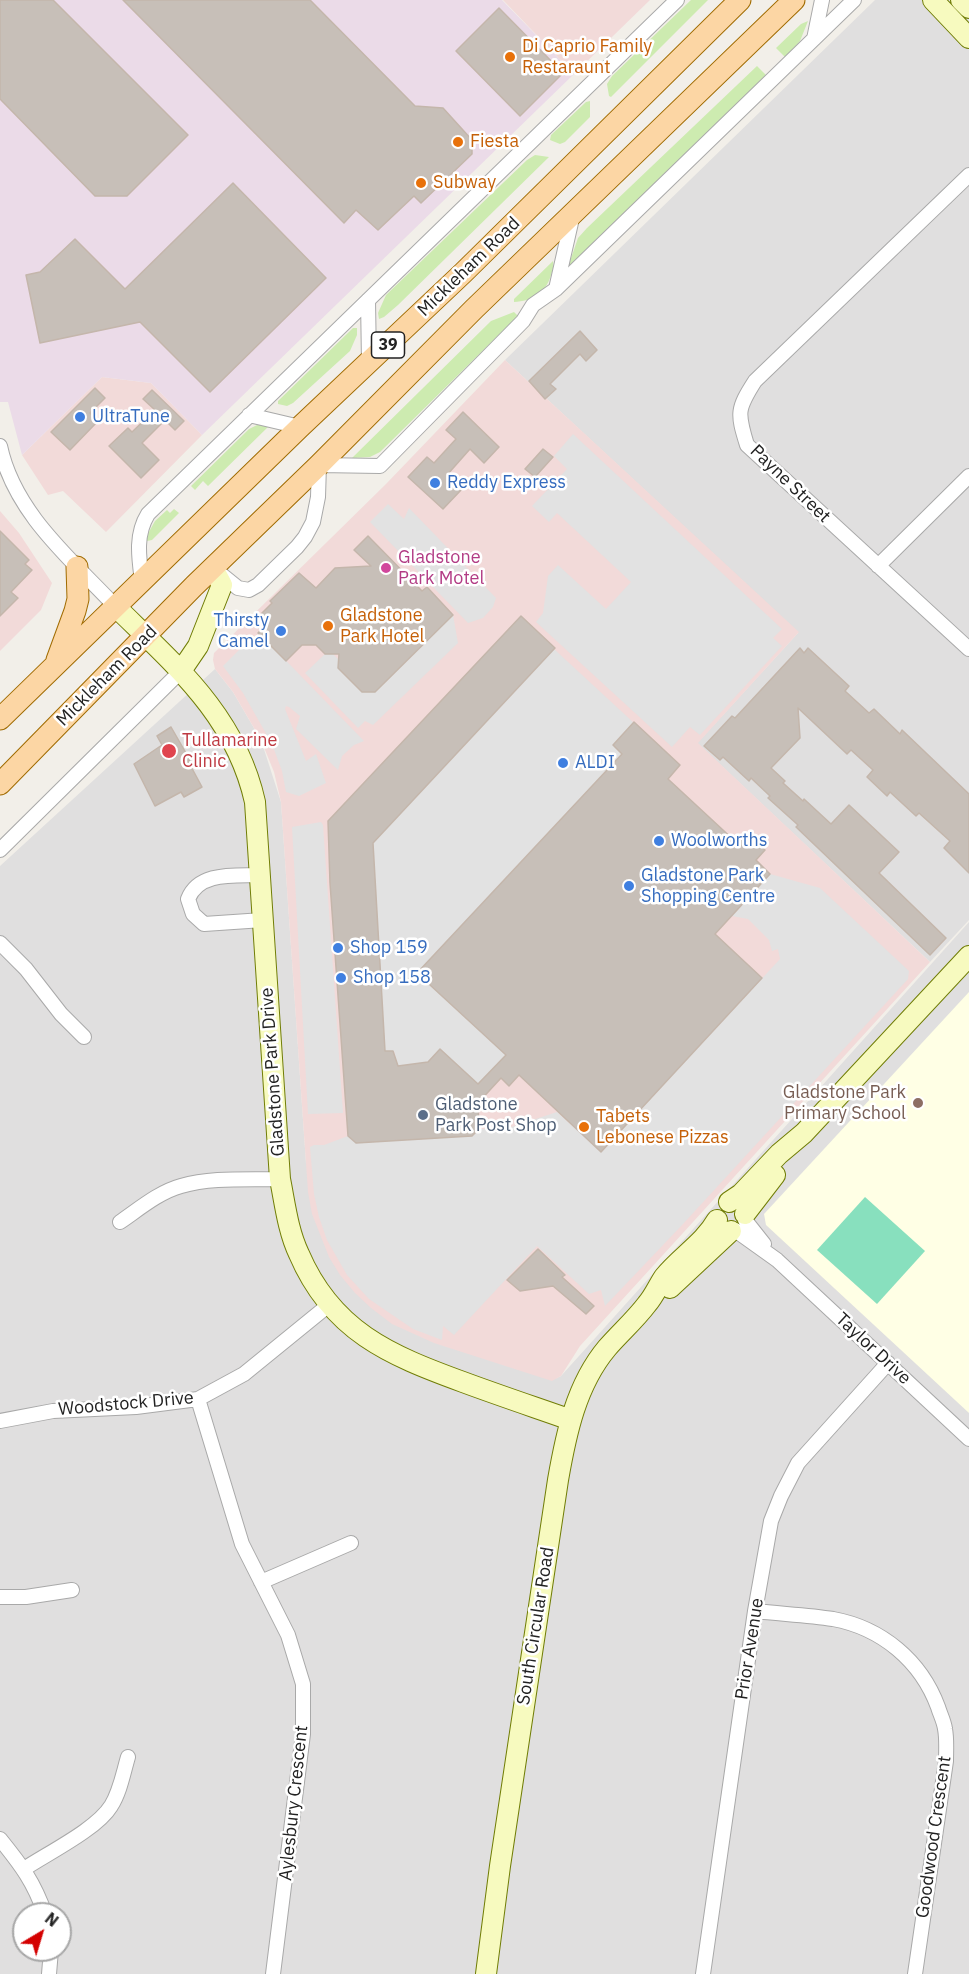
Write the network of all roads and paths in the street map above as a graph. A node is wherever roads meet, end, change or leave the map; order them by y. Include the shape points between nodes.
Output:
1 (677, 0) edge
2 (740, 0) edge
3 (794, 0) edge
4 (822, 0) edge
5 (854, 0) edge
6 (933, 0) edge
7 (961, 0) edge
8 (969, 8) edge
9 (969, 38) edge
10 (814, 40) junction
11 (969, 176) edge
12 (574, 212) junction
13 (556, 289) junction
14 (368, 300) junction
15 (369, 362) junction
16 (249, 415) junction
17 (300, 427) junction
18 (0, 446) edge
19 (319, 465) junction
20 (969, 476) edge
21 (878, 566) junction
22 (77, 567) junction
23 (213, 568) junction
24 (142, 581) junction
25 (116, 607) junction
26 (146, 637) junction
27 (969, 649) edge
28 (55, 666) junction
29 (181, 671) junction
30 (0, 719) edge
31 (0, 784) edge
32 (0, 850) edge
33 (260, 874) junction
34 (263, 920) junction
35 (0, 943) edge
36 (969, 956) edge
37 (84, 1037) dead end
38 (804, 1134) junction
39 (280, 1179) junction
40 (120, 1222) dead end
41 (735, 1223) junction
42 (330, 1304) junction
43 (888, 1364) junction
44 (198, 1399) junction
45 (570, 1420) junction
46 (0, 1421) edge
47 (969, 1438) edge
48 (351, 1543) dead end
49 (261, 1582) junction
50 (72, 1590) dead end
51 (0, 1597) edge
52 (755, 1611) junction
53 (128, 1757) dead end
54 (0, 1839) edge
55 (24, 1869) junction
56 (40, 1902) edge
57 (273, 1974) edge
58 (486, 1974) edge
59 (703, 1974) edge
60 (915, 1974) edge

1 - 14 street
2 - 15 main road, Mickleham Road / 39
3 - 12 main road, Mickleham Road / 39
4 - 10 street
5 - 10 street
6 - 9 street
7 - 8 street
10 - 13 street
11 - 21 street, Payne Street via 755,381 743,400 739,417 747,445
12 - 13 street
12 - 19 main road, Mickleham Road / 39
13 - 19 street via 533,305 523,321 380,466
14 - 15 street
14 - 16 street
15 - 17 main road, Mickleham Road / 39
16 - 17 street
16 - 24 street via 144,521 138,551
17 - 24 main road, Mickleham Road / 39
18 - 22 street via 26,507
19 - 23 main road, Mickleham Road / 39
19 - 23 street via 318,497 308,533 258,585 243,590
20 - 21 street
21 - 27 street, Payne Street
22 - 25 street
22 - 28 main road via 78,599
23 - 26 main road, Mickleham Road / 39
23 - 29 street via 222,585 198,646
24 - 25 main road, Mickleham Road / 39
25 - 26 street, Gladstone Park Drive
25 - 28 main road, Mickleham Road / 39
26 - 29 street, Gladstone Park Drive
26 - 31 main road, Mickleham Road / 39
28 - 30 main road, Mickleham Road / 39
29 - 32 street
29 - 33 street, Gladstone Park Drive via 224,724 244,765 255,802
33 - 34 street, Gladstone Park Drive
33 - 34 street via 208,879 195,886 188,899 193,914 204,924
34 - 39 street, Gladstone Park Drive
35 - 37 street
36 - 38 street, South Circular Road
38 - 41 street, South Circular Road via 788,1161
38 - 41 street, South Circular Road via 741,1194 720,1206 716,1215
39 - 40 street via 212,1180 180,1186
39 - 42 street, Gladstone Park Drive via 299,1255
41 - 43 street, Taylor Drive
41 - 45 street, South Circular Road via 675,1285 648,1303 605,1350
42 - 44 street, Woodstock Drive via 244,1374
42 - 45 street, Gladstone Park Drive via 360,1334 405,1360
43 - 47 street, Taylor Drive
43 - 52 street, Prior Avenue via 798,1463 771,1521
44 - 46 street, Woodstock Drive via 136,1407 53,1410
44 - 49 street, Aylesbury Crescent via 242,1544
45 - 58 street, South Circular Road
48 - 49 street
49 - 57 street, Aylesbury Crescent via 288,1635 303,1684 303,1734
50 - 51 street
52 - 59 street, Prior Avenue
52 - 60 street, Goodwood Crescent via 835,1620 873,1632 912,1663 934,1696 945,1728 946,1761
53 - 55 street via 115,1798 97,1824
54 - 55 street
55 - 56 street

